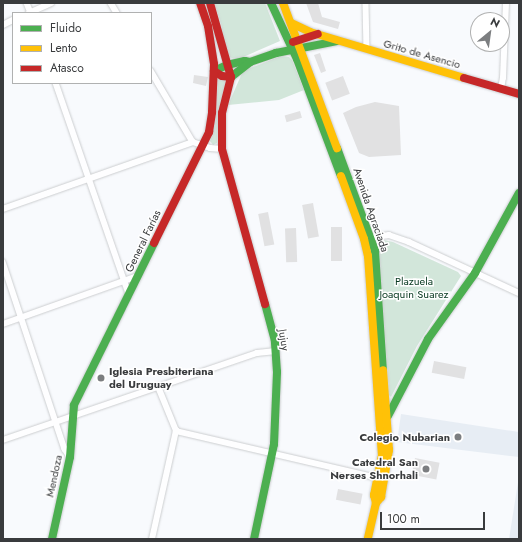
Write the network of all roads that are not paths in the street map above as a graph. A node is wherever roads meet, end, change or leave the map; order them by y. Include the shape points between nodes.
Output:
1 (51, 3) edge
2 (111, 3) edge
3 (200, 3) edge
4 (210, 3) edge
5 (271, 3) edge
6 (283, 3) edge
7 (366, 3) edge
8 (506, 3) edge
9 (32, 12) edge
10 (116, 12) edge
11 (12, 20) edge
12 (291, 23) junction
13 (3, 25) edge
14 (319, 34) junction
15 (297, 40) junction
16 (339, 41) junction
17 (294, 48) junction
18 (367, 49) junction
19 (250, 62) junction
20 (227, 65) junction
21 (214, 71) junction
22 (152, 73) edge
23 (231, 77) junction
24 (56, 84) edge
25 (501, 89) junction
26 (519, 94) edge
27 (193, 142) junction
28 (202, 146) junction
29 (222, 149) junction
30 (89, 179) junction
31 (519, 195) edge
32 (3, 208) edge
33 (368, 238) junction
34 (3, 262) edge
35 (475, 273) junction
36 (138, 276) junction
37 (124, 281) junction
38 (519, 293) edge
39 (129, 294) junction
40 (21, 317) junction
41 (3, 324) edge
42 (276, 351) junction
43 (158, 387) junction
44 (72, 417) junction
45 (387, 419) junction
46 (56, 422) junction
47 (176, 431) junction
48 (3, 440) edge
49 (272, 454) junction
50 (70, 457) junction
51 (378, 478) junction
52 (376, 504) junction
53 (52, 539) edge
54 (152, 539) edge
55 (254, 539) edge
56 (368, 539) edge

1 - 9 street
2 - 10 street
3 - 21 street, General Farías via 208,26
4 - 20 street
5 - 17 street, Avenida Agraciada
6 - 12 street, Avenida Agraciada
7 - 18 street
8 - 25 street
11 - 13 street
12 - 14 street, Grito de Asencio
12 - 15 street, Avenida Agraciada
14 - 15 street
14 - 16 street, Grito de Asencio
15 - 17 street, Avenida Agraciada
16 - 17 street
16 - 18 street, Grito de Asencio
17 - 19 street
17 - 33 street, Avenida Agraciada
18 - 25 street, Grito de Asencio
19 - 20 street
19 - 23 street
20 - 21 street
20 - 23 street
21 - 23 street via 222,76
21 - 28 street, General Farías via 211,120
22 - 27 street
23 - 29 street, Jujuy via 222,113
24 - 30 street
25 - 26 street, Grito de Asencio
27 - 28 street
27 - 30 street
28 - 29 street
28 - 36 street, General Farías
29 - 42 street, Jujuy
30 - 32 street
30 - 37 street
31 - 35 street
33 - 35 street via 389,235
33 - 45 street, Avenida Agraciada via 377,264
33 - 51 street, Avenida Agraciada via 382,455
34 - 40 street
35 - 38 street
35 - 45 street via 428,339
36 - 37 street
36 - 39 street, General Farías
37 - 39 street
37 - 40 street
39 - 44 street, General Farías via 78,397
40 - 41 street
40 - 46 street
42 - 43 street via 257,353
42 - 49 street, Jujuy
43 - 44 street
43 - 47 street
44 - 46 street
44 - 50 street, Mendoza
45 - 52 street, Avenida Agraciada via 388,463 381,498
46 - 48 street
46 - 50 street
47 - 49 street
47 - 54 street
49 - 51 street
49 - 55 street, Jujuy
50 - 53 street, Mendoza
51 - 52 street, Avenida Agraciada via 374,495
52 - 56 street, Avenida Agraciada

